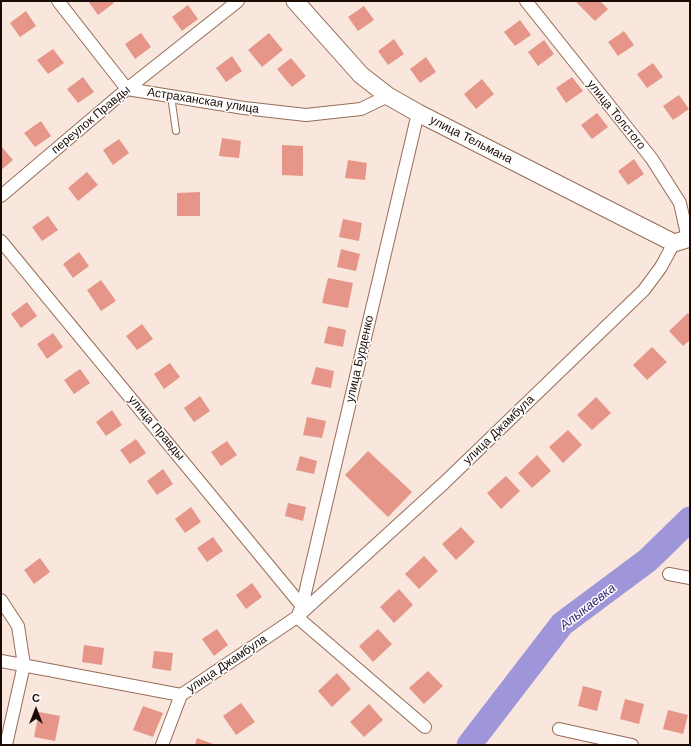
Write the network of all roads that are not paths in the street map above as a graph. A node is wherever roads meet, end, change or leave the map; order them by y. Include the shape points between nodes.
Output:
1 (58, 1) edge
2 (238, 1) edge
3 (295, 1) edge
4 (526, 1) edge
5 (127, 89) junction
6 (171, 96) junction
7 (388, 96) junction
8 (418, 113) junction
9 (176, 131) dead end
10 (1, 196) edge
11 (684, 240) edge
12 (1, 241) edge
13 (669, 574) dead end
14 (690, 578) edge
15 (1, 600) edge
16 (299, 611) junction
17 (1, 661) edge
18 (24, 665) junction
19 (181, 695) junction
20 (425, 727) dead end
21 (559, 729) dead end
22 (6, 745) edge
23 (162, 745) edge
24 (632, 745) edge

1 - 5 street
2 - 5 street, переулок Правды
3 - 7 main road, улица Тельмана via 361,75
4 - 11 street, улица Толстого via 652,159 680,203
5 - 6 street, Астраханская улица
5 - 10 street, переулок Правды
6 - 7 street, Астраханская улица via 306,115 361,109
6 - 9 lane
7 - 8 main road, улица Тельмана
8 - 11 main road, улица Тельмана
8 - 16 street, улица Бурденко
11 - 16 street, улица Джамбула via 644,290 444,483
12 - 16 street, улица Правды
13 - 14 street
15 - 18 street via 18,626
16 - 19 street, улица Джамбула
16 - 20 street
17 - 18 street
18 - 19 street
18 - 22 street
19 - 23 street, улица Джамбула
21 - 24 street

